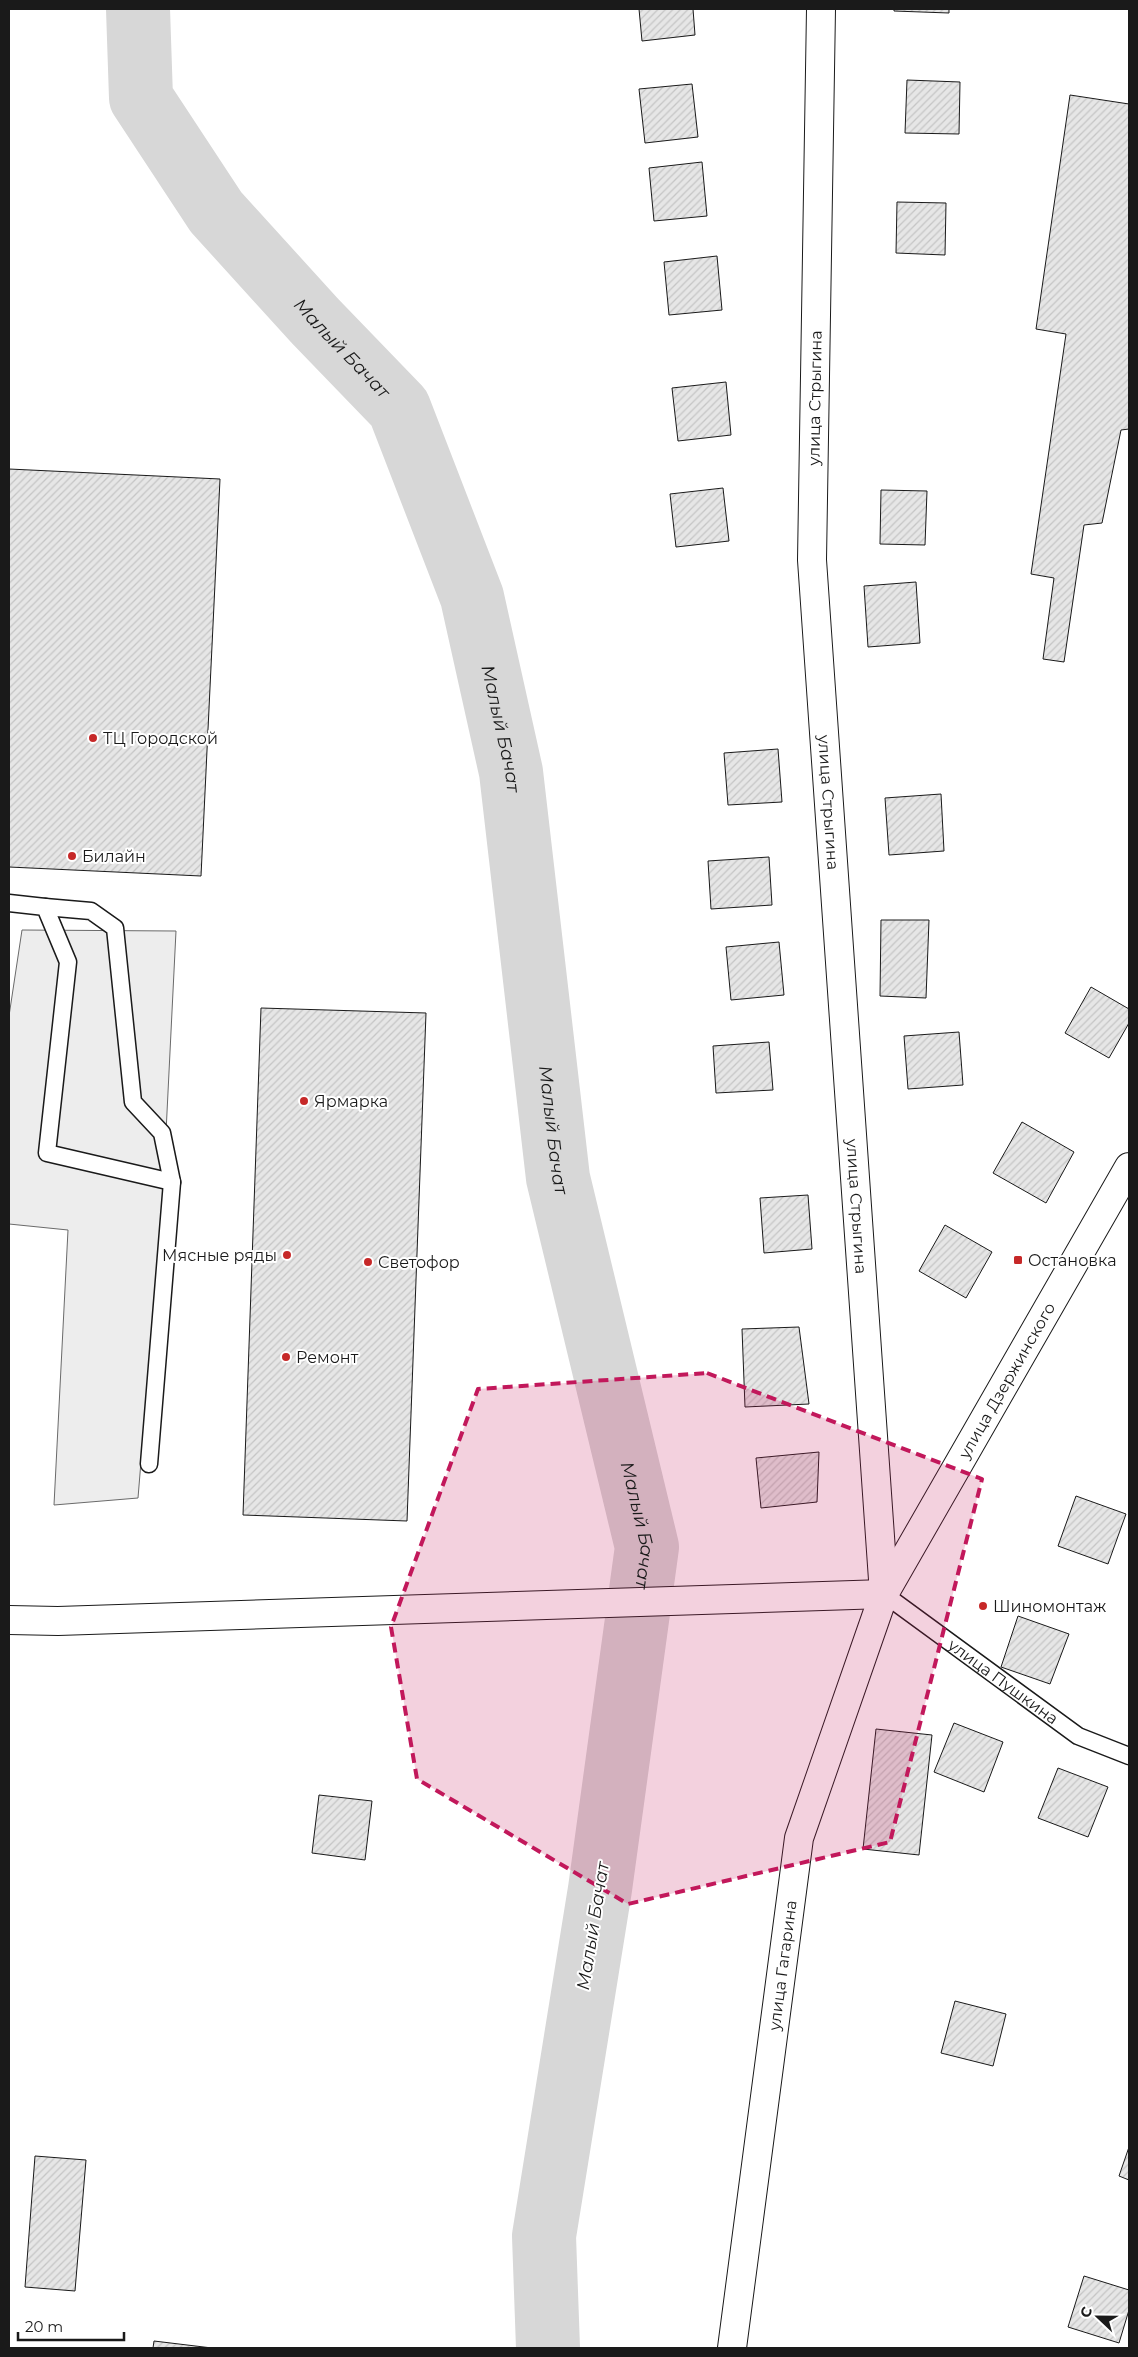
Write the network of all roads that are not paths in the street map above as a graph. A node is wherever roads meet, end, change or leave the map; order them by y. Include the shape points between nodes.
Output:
1 (821, 9) edge
2 (9, 903) edge
3 (45, 907) junction
4 (1129, 1167) edge
5 (172, 1182) junction
6 (149, 1464) dead end
7 (884, 1594) junction
8 (9, 1620) edge
9 (1129, 1756) edge
10 (732, 2348) edge

1 - 7 street, улица Стрыгина via 812,560
2 - 3 lane
3 - 5 lane via 91,911 115,928 133,1102 162,1133
3 - 5 lane via 68,962 47,1153
4 - 7 street, улица Дзержинского
5 - 6 lane
7 - 8 street
7 - 9 lane, улица Пушкина via 1078,1736
7 - 10 street, улица Гагарина via 799,1838

